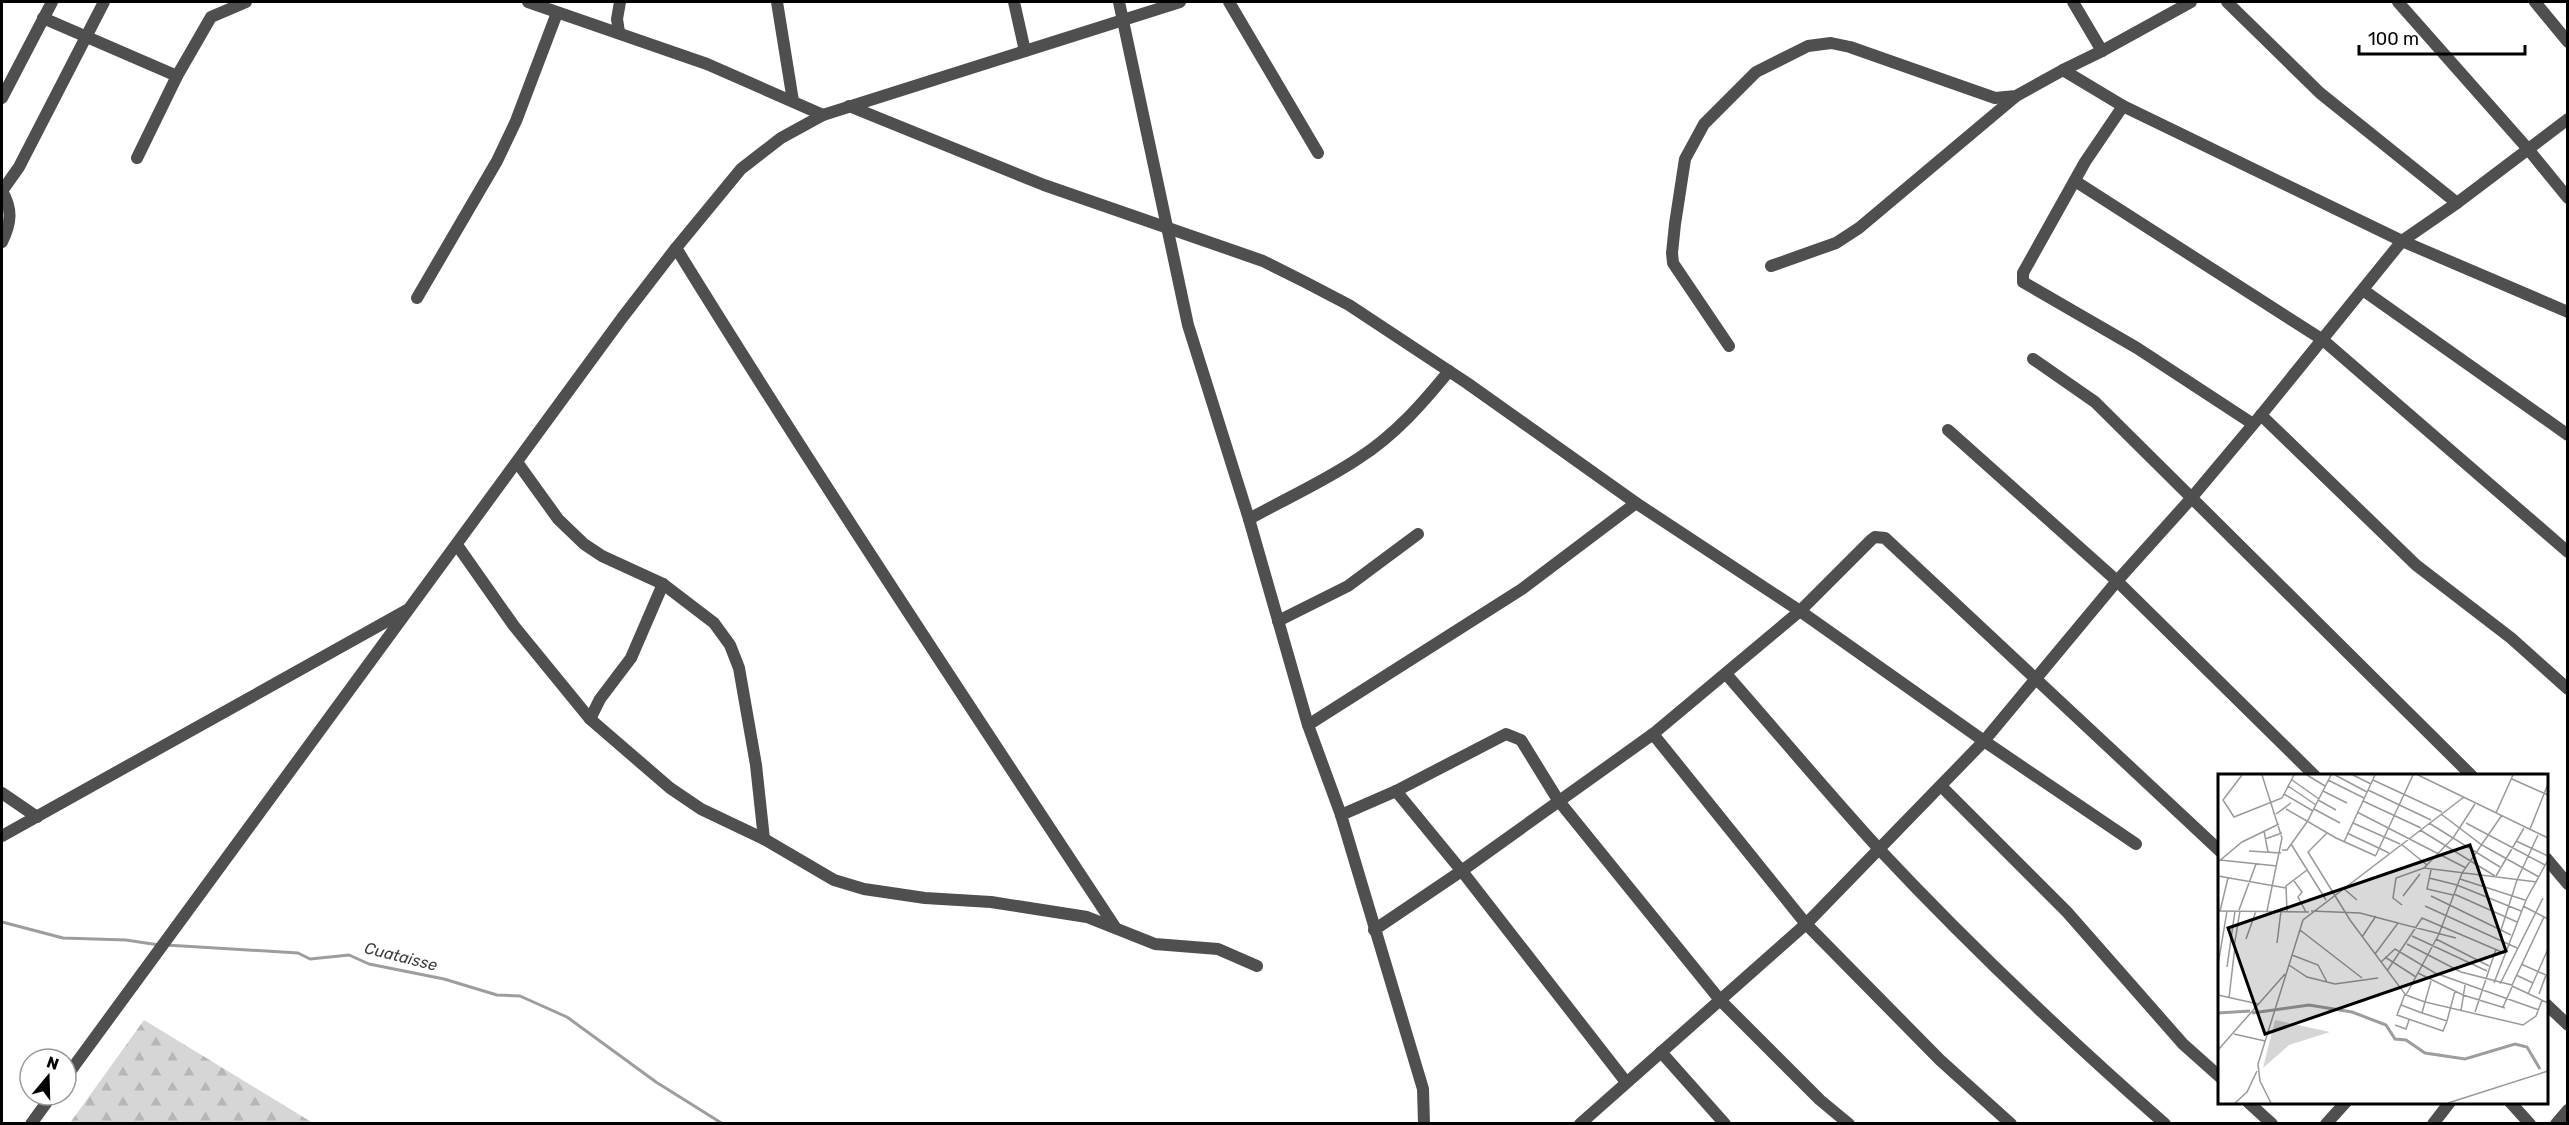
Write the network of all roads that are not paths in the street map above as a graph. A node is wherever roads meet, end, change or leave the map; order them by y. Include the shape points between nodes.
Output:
1 (52, 2) edge
2 (104, 2) edge
3 (246, 2) edge
4 (528, 2) edge
5 (620, 2) edge
6 (777, 2) edge
7 (1014, 2) edge
8 (1119, 2) edge
9 (1180, 2) edge
10 (1229, 2) edge
11 (2073, 2) edge
12 (2191, 2) edge
13 (2227, 2) edge
14 (2398, 2) edge
15 (2535, 2) edge
16 (558, 13) junction
17 (43, 18) junction
18 (1121, 20) junction
19 (619, 32) junction
20 (86, 36) junction
21 (2568, 42) edge
22 (1025, 51) junction
23 (2102, 51) junction
24 (2063, 70) junction
25 (177, 76) junction
26 (2016, 96) junction
27 (2, 98) edge
28 (793, 101) junction
29 (849, 106) junction
30 (2123, 106) junction
31 (823, 115) junction
32 (2568, 119) edge
33 (2529, 149) junction
34 (1318, 153) dead end
35 (137, 158) dead end
36 (2075, 181) junction
37 (2, 191) edge
38 (2568, 198) edge
39 (2457, 203) junction
40 (1168, 228) junction
41 (2402, 241) junction
42 (2, 242) edge
43 (676, 248) junction
44 (1772, 266) dead end
45 (2363, 290) junction
46 (417, 298) dead end
47 (2568, 312) edge
48 (2323, 340) junction
49 (1729, 346) dead end
50 (2033, 359) dead end
51 (1449, 371) junction
52 (2257, 420) junction
53 (1947, 430) dead end
54 (2568, 435) edge
55 (517, 462) junction
56 (2193, 497) junction
57 (1636, 502) junction
58 (1249, 519) junction
59 (1418, 534) dead end
60 (457, 545) junction
61 (2568, 552) edge
62 (2117, 581) junction
63 (663, 584) junction
64 (411, 608) junction
65 (1800, 610) junction
66 (1278, 621) junction
67 (1726, 674) junction
68 (2037, 680) junction
69 (2568, 689) edge
70 (590, 719) junction
71 (1308, 725) junction
72 (1653, 734) junction
73 (1984, 741) junction
74 (2313, 774) edge
75 (2470, 774) edge
76 (1941, 786) junction
77 (1396, 790) junction
78 (2, 793) edge
79 (1558, 800) junction
80 (1341, 815) junction
81 (37, 817) junction
82 (2, 836) edge
83 (764, 839) junction
84 (2136, 844) dead end
85 (1879, 849) junction
86 (2218, 849) edge
87 (2548, 859) edge
88 (1462, 871) junction
89 (2568, 884) edge
90 (1806, 924) junction
91 (1115, 927) junction
92 (1374, 930) junction
93 (1257, 966) dead end
94 (1720, 1000) junction
95 (2548, 1005) edge
96 (2568, 1024) edge
97 (1661, 1052) junction
98 (78, 1061) edge
99 (2218, 1075) edge
100 (1626, 1082) junction
101 (2250, 1104) edge
102 (2344, 1104) edge
103 (2448, 1104) edge
104 (2512, 1104) edge
105 (43, 1107) edge
106 (2568, 1110) edge
107 (1581, 1123) edge
108 (31, 1124) edge
109 (1424, 1124) edge
110 (1725, 1124) edge
111 (1849, 1124) edge
112 (2011, 1124) edge
113 (2165, 1124) edge
114 (2272, 1124) edge
115 (2326, 1124) edge
116 (2433, 1124) edge
117 (2530, 1124) edge
118 (2556, 1124) edge

1 - 17 street
2 - 20 street
3 - 25 street via 211,17
4 - 16 street
5 - 19 street
6 - 28 street
7 - 22 street
8 - 18 street
9 - 18 street
10 - 34 street
11 - 23 street
12 - 23 street
13 - 39 street via 2320,93
14 - 33 street
15 - 21 street
16 - 19 street
16 - 46 street via 502,151
17 - 20 street
17 - 27 street
18 - 22 street
18 - 40 street
19 - 28 street
20 - 25 street
20 - 37 street via 19,167
22 - 29 street
23 - 24 street
24 - 26 street
24 - 30 street
25 - 35 street
26 - 44 street via 1859,228 1836,243
26 - 49 street via 1989,97 1850,46 1831,43 1808,46 1756,72 1704,124 1689,148 1682,170 1672,253 1677,271
28 - 31 street
29 - 31 street
29 - 40 street via 1044,185
30 - 36 street
30 - 41 street
31 - 43 street via 781,138 741,169
32 - 33 street
33 - 38 street
33 - 39 street
36 - 48 street
36 - 52 street via 2023,273 2023,282
37 - 42 street via 11,213
39 - 41 street
40 - 51 street via 1263,261 1305,282 1349,305
40 - 58 street via 1188,325
41 - 45 street
41 - 47 street
43 - 55 street
43 - 91 street via 769,399
45 - 48 street
45 - 54 street
48 - 52 street
48 - 61 street
50 - 56 street via 2095,402
51 - 57 street
51 - 58 street via 1420,407 1359,459
52 - 56 street
52 - 69 street via 2416,565 2511,638
53 - 62 street
55 - 60 street
55 - 63 street via 558,519 584,544
56 - 62 street
56 - 75 street
57 - 65 street
57 - 71 street via 1522,589
58 - 66 street
59 - 66 street via 1348,586
60 - 64 street
60 - 70 street via 514,626
62 - 68 street
62 - 74 street
63 - 70 street via 631,658
63 - 83 street via 714,624 733,652 756,765
64 - 81 street
64 - 98 street
65 - 67 street
65 - 68 street via 1871,540 1880,536
65 - 73 street
66 - 71 street
67 - 72 street
67 - 85 street
68 - 73 street
68 - 86 street
70 - 83 street via 670,788 701,809
71 - 80 street
72 - 79 street
72 - 90 street
73 - 76 street
73 - 84 street
76 - 85 street
76 - 99 street via 2067,912 2183,1044
77 - 79 street via 1506,734 1525,745
77 - 80 street
77 - 88 street
78 - 81 street
79 - 88 street
79 - 94 street
80 - 92 street
81 - 82 street
83 - 91 street via 834,880 864,889 1064,912
85 - 90 street
85 - 113 street via 2011,982
87 - 89 street
88 - 92 street
88 - 100 street
90 - 94 street
90 - 112 street via 1940,1060
91 - 93 street via 1155,944 1218,950
92 - 109 street via 1423,1089
94 - 97 street
94 - 111 street
95 - 96 street
97 - 100 street
97 - 110 street
100 - 107 street
101 - 114 street
102 - 115 street
103 - 116 street
104 - 117 street
105 - 108 street
106 - 118 street

